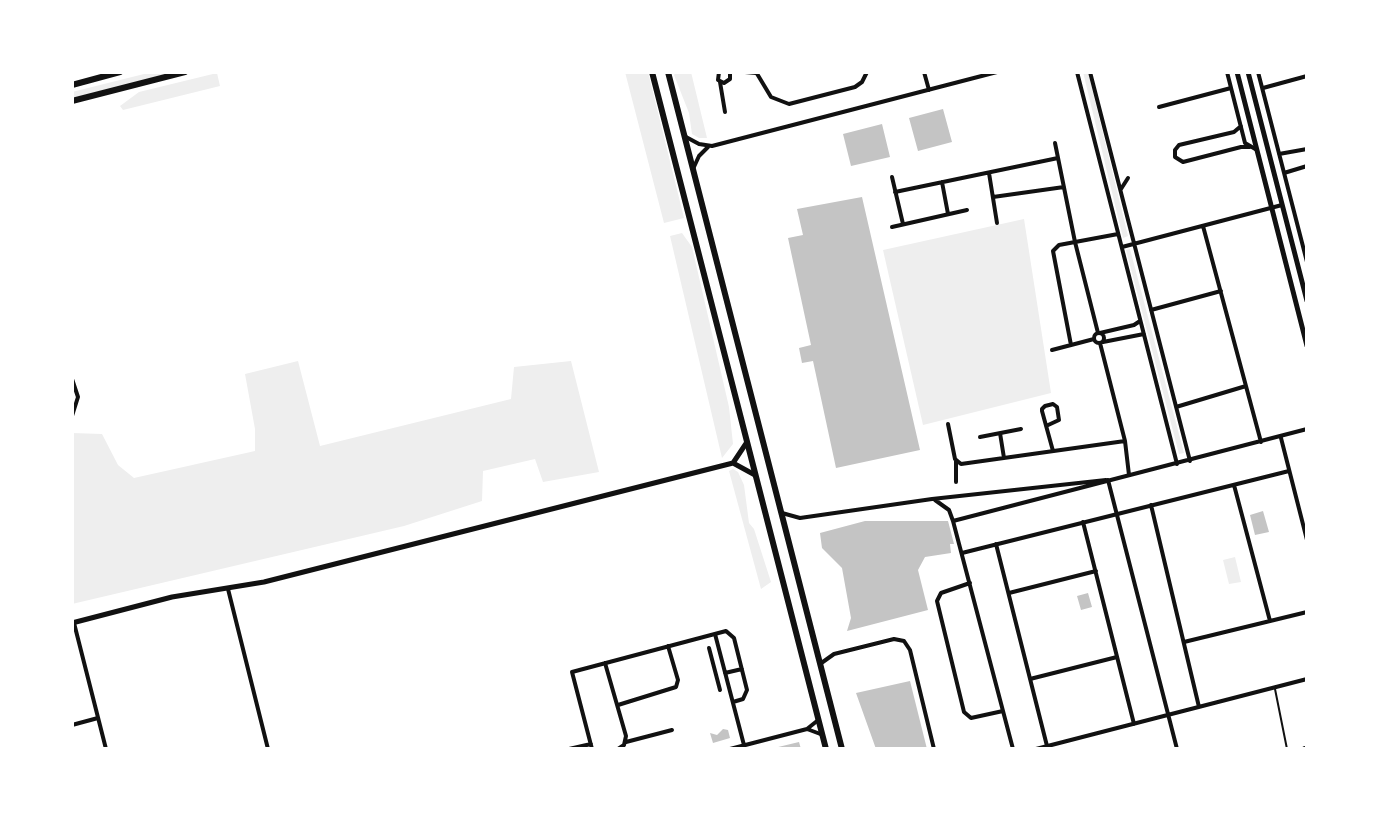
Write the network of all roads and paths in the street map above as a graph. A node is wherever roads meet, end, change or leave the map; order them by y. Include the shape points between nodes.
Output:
1 (120, 72) edge
2 (185, 72) edge
3 (652, 72) edge
4 (668, 72) edge
5 (719, 72) edge
6 (738, 72) edge
7 (745, 72) edge
8 (756, 72) edge
9 (867, 72) edge
10 (913, 72) edge
11 (923, 72) edge
12 (997, 72) edge
13 (1077, 72) edge
14 (1090, 72) edge
15 (1227, 72) edge
16 (1237, 72) edge
17 (1248, 72) edge
18 (1258, 72) edge
19 (730, 73) edge
20 (1307, 76) edge
21 (720, 82) junction
22 (72, 85) edge
23 (1231, 88) junction
24 (1262, 89) junction
25 (929, 90) junction
26 (72, 101) edge
27 (1159, 107) dead end
28 (725, 112) dead end
29 (1241, 126) junction
30 (1272, 127) junction
31 (1263, 130) junction
32 (685, 136) junction
33 (1055, 143) dead end
34 (710, 146) junction
35 (1254, 149) junction
36 (1307, 149) edge
37 (1279, 154) junction
38 (1058, 158) junction
39 (1307, 166) edge
40 (693, 170) junction
41 (989, 173) junction
42 (1284, 173) junction
43 (892, 177) dead end
44 (1128, 178) dead end
45 (942, 182) junction
46 (1064, 187) junction
47 (1120, 191) junction
48 (895, 192) junction
49 (993, 197) junction
50 (1282, 205) junction
51 (1272, 208) junction
52 (967, 210) dead end
53 (948, 214) junction
54 (997, 223) dead end
55 (903, 224) junction
56 (1203, 226) junction
57 (892, 227) dead end
58 (1118, 234) junction
59 (1075, 242) junction
60 (1134, 244) junction
61 (1122, 247) junction
62 (1306, 254) edge
63 (1307, 262) edge
64 (1304, 274) edge
65 (1221, 291) junction
66 (1307, 301) edge
67 (1151, 310) junction
68 (1140, 321) junction
69 (1099, 333) junction
70 (1144, 334) junction
71 (1094, 339) junction
72 (1102, 342) junction
73 (1071, 345) junction
74 (1307, 346) edge
75 (1052, 350) dead end
76 (72, 379) edge
77 (1246, 386) junction
78 (1176, 407) junction
79 (72, 416) edge
80 (948, 424) dead end
81 (1046, 426) junction
82 (1021, 429) dead end
83 (1307, 429) edge
84 (1000, 433) junction
85 (980, 437) dead end
86 (1281, 437) junction
87 (747, 441) junction
88 (1125, 441) junction
89 (1261, 442) junction
90 (1053, 451) junction
91 (1004, 458) junction
92 (956, 461) junction
93 (1190, 461) junction
94 (733, 463) junction
95 (1177, 464) junction
96 (1289, 471) junction
97 (756, 475) junction
98 (1129, 475) junction
99 (1108, 480) junction
100 (956, 482) dead end
101 (1234, 485) junction
102 (1018, 490) junction
103 (959, 498) junction
104 (932, 499) junction
105 (1020, 504) junction
106 (1151, 505) junction
107 (949, 510) junction
108 (781, 512) junction
109 (1117, 514) junction
110 (800, 518) junction
111 (953, 521) junction
112 (1083, 522) junction
113 (790, 527) junction
114 (1307, 540) edge
115 (996, 544) junction
116 (962, 553) junction
117 (1096, 571) junction
118 (970, 583) junction
119 (228, 589) junction
120 (1008, 594) junction
121 (1307, 612) edge
122 (1270, 621) junction
123 (73, 623) edge
124 (715, 634) junction
125 (1184, 642) junction
126 (668, 646) junction
127 (709, 648) dead end
128 (1117, 657) junction
129 (605, 663) junction
130 (820, 664) junction
131 (724, 666) junction
132 (714, 669) junction
133 (742, 669) junction
134 (725, 673) junction
135 (1030, 679) junction
136 (1307, 679) edge
137 (1275, 687) junction
138 (720, 690) dead end
139 (733, 702) junction
140 (618, 705) junction
141 (1199, 707) junction
142 (1003, 711) junction
143 (1168, 715) junction
144 (98, 718) junction
145 (819, 719) junction
146 (1134, 724) junction
147 (72, 725) edge
148 (807, 729) junction
149 (672, 730) dead end
150 (823, 735) junction
151 (626, 742) junction
152 (591, 746) edge
153 (1047, 746) junction
154 (745, 747) edge
155 (106, 749) edge
156 (268, 749) edge
157 (569, 749) edge
158 (618, 749) edge
159 (730, 749) edge
160 (826, 749) edge
161 (842, 749) edge
162 (934, 749) edge
163 (1013, 749) edge
164 (1036, 749) edge
165 (1177, 749) edge
166 (1287, 749) edge

1 - 22 main road
2 - 26 main road
3 - 87 main road
4 - 32 main road
5 - 21 street
6 - 19 street
7 - 8 street
8 - 9 street via 771,97 789,104 855,87
10 - 11 street
11 - 25 street
12 - 25 street
13 - 58 street
14 - 47 street
15 - 23 street
16 - 35 street
17 - 31 street
18 - 24 street
19 - 21 street via 729,81
20 - 24 street
21 - 28 street
23 - 27 street
23 - 29 street
24 - 30 street
25 - 34 street
29 - 35 street via 1245,143
29 - 35 street via 1179,145 1175,157 1183,162 1241,147
30 - 31 street
30 - 37 street
31 - 50 street
32 - 34 street
32 - 40 main road
33 - 38 street
34 - 40 street
35 - 51 street
36 - 37 street
37 - 42 street
38 - 41 street
38 - 46 street
39 - 42 street
40 - 108 main road
41 - 45 street
41 - 49 street
42 - 62 street
43 - 48 street
44 - 47 street
45 - 48 street
45 - 53 street
46 - 49 street
46 - 59 street
47 - 60 street
48 - 55 street
49 - 54 street
50 - 51 street
50 - 64 street
51 - 56 street
51 - 74 street
52 - 53 street
53 - 55 street
55 - 57 street
56 - 60 street
56 - 65 street
58 - 59 street
58 - 61 street
59 - 69 street
59 - 73 street via 1056,246 1052,254
60 - 61 street
60 - 67 street
61 - 68 street
62 - 63 street
64 - 66 street
65 - 67 street
65 - 77 street
67 - 78 street
68 - 69 street
68 - 70 street
69 - 71 street
69 - 72 street
70 - 72 street
70 - 95 street
71 - 72 street
71 - 73 street
72 - 88 street
73 - 75 street
76 - 79 street via 78,397
77 - 78 street
77 - 89 street
78 - 93 street
80 - 92 street
81 - 81 street via 1043,408 1053,404 1059,420
81 - 90 street
82 - 84 street
83 - 86 street
84 - 85 street
84 - 91 street
86 - 89 street
86 - 96 street
87 - 94 street
87 - 97 main road
88 - 90 street
88 - 98 street
89 - 93 street
90 - 91 street
91 - 92 street
92 - 100 street
93 - 95 street
94 - 97 street
94 - 119 street
95 - 98 street
96 - 101 street
96 - 114 street
97 - 145 main road
98 - 99 street
99 - 102 street
99 - 105 street
99 - 109 street
101 - 106 street
101 - 122 street
102 - 103 street
102 - 105 street
103 - 104 street
103 - 107 street
104 - 107 street
104 - 110 street
105 - 111 street
106 - 109 street
106 - 125 street
107 - 111 street
108 - 110 street
108 - 113 main road
109 - 112 street
109 - 143 street
110 - 113 street
111 - 116 street
112 - 115 street
112 - 117 street
113 - 130 main road
115 - 116 street
115 - 120 street
116 - 118 street
117 - 120 street
117 - 128 street
118 - 142 street
118 - 142 street via 941,593 937,601 964,712 971,718
119 - 123 street via 172,597
119 - 156 street
120 - 135 street
121 - 122 street
122 - 125 street
123 - 144 street
124 - 126 street
124 - 131 street
124 - 133 street via 732,634
125 - 141 street
126 - 129 street
126 - 140 street via 676,687
127 - 132 street
128 - 135 street
128 - 146 street
129 - 140 street
129 - 152 street via 572,672
130 - 161 main road
130 - 162 street via 834,654 904,641
131 - 132 street
131 - 134 street
132 - 138 street
133 - 134 street
133 - 139 street via 747,693
134 - 139 street
135 - 153 street
136 - 137 street
137 - 141 street
137 - 166 lane
139 - 154 street
140 - 151 street
141 - 143 street
142 - 163 street
143 - 146 street
143 - 165 street
144 - 147 street
144 - 155 street
145 - 148 street
145 - 150 main road
146 - 153 street
148 - 150 street
148 - 154 street
149 - 151 street
150 - 160 main road
151 - 158 street
152 - 157 street
153 - 164 street
154 - 159 street

